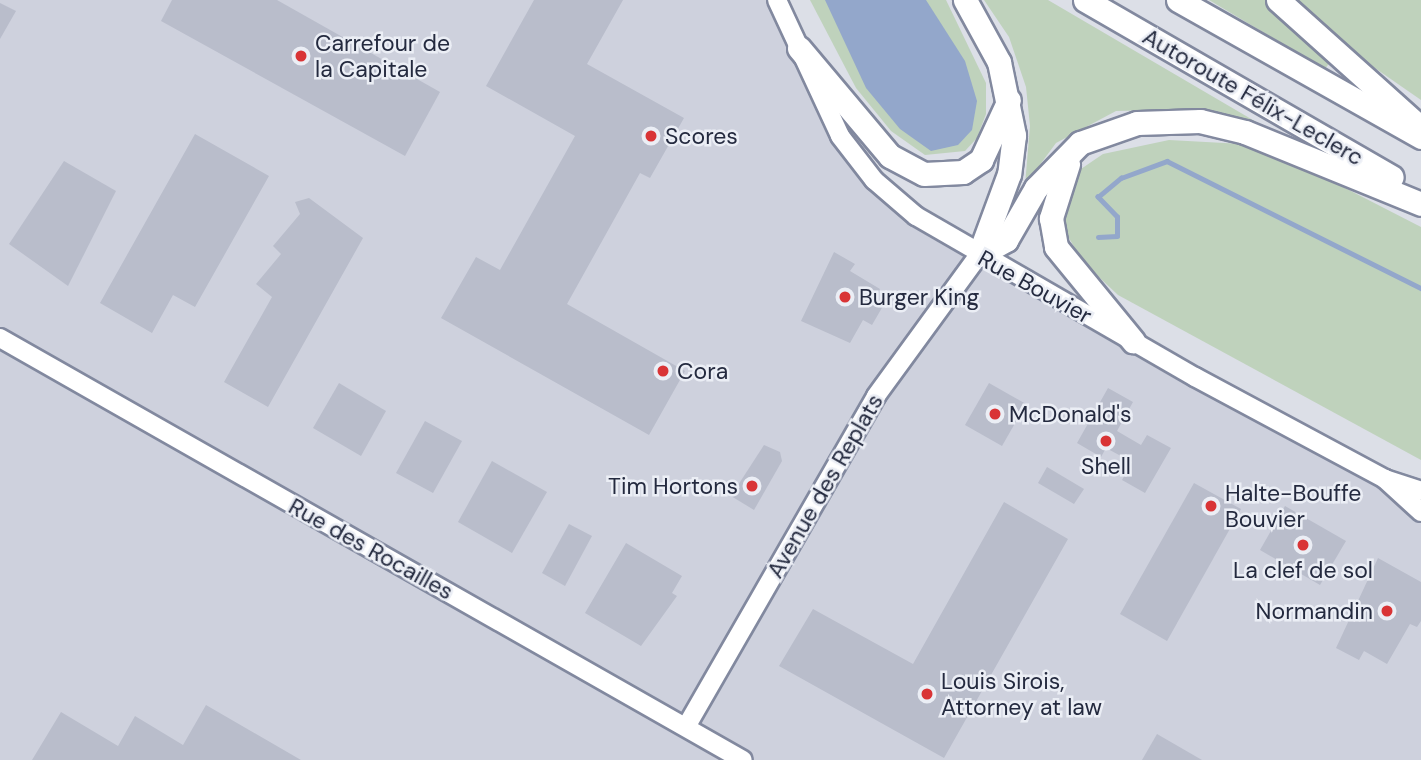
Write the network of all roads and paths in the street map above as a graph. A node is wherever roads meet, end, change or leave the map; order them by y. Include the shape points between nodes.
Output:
1 (777, 0) edge
2 (965, 0) edge
3 (1085, 0) edge
4 (1178, 0) edge
5 (1278, 0) edge
6 (799, 48) junction
7 (1009, 100) junction
8 (1421, 128) edge
9 (1421, 137) edge
10 (1080, 143) junction
11 (1421, 195) edge
12 (1421, 204) edge
13 (979, 255) junction
14 (0, 338) edge
15 (1133, 341) junction
16 (1385, 480) junction
17 (1421, 491) edge
18 (1421, 512) edge
19 (687, 727) junction
20 (743, 760) edge

1 - 6 street, Rue Bouvier
2 - 7 highway via 999,62
3 - 11 highway, Autoroute Félix-Leclerc
4 - 9 highway, Autoroute Félix-Leclerc
5 - 8 highway
6 - 7 highway via 890,156 924,174 962,172 981,160
6 - 13 street, Rue Bouvier via 840,136 874,180
7 - 13 highway via 1014,135 1009,174 983,229
10 - 12 highway via 1137,122 1200,121 1245,132
10 - 13 highway via 1036,188 1006,240
10 - 15 highway via 1055,193 1053,235 1075,275
13 - 15 street, Rue Bouvier
13 - 19 street, Avenue des Replats via 876,396
14 - 19 street, Rue des Rocailles
15 - 16 street, Rue Bouvier
16 - 17 street, Rue Bouvier
16 - 18 street, Rue Bouvier
19 - 20 street, Rue des Rocailles

